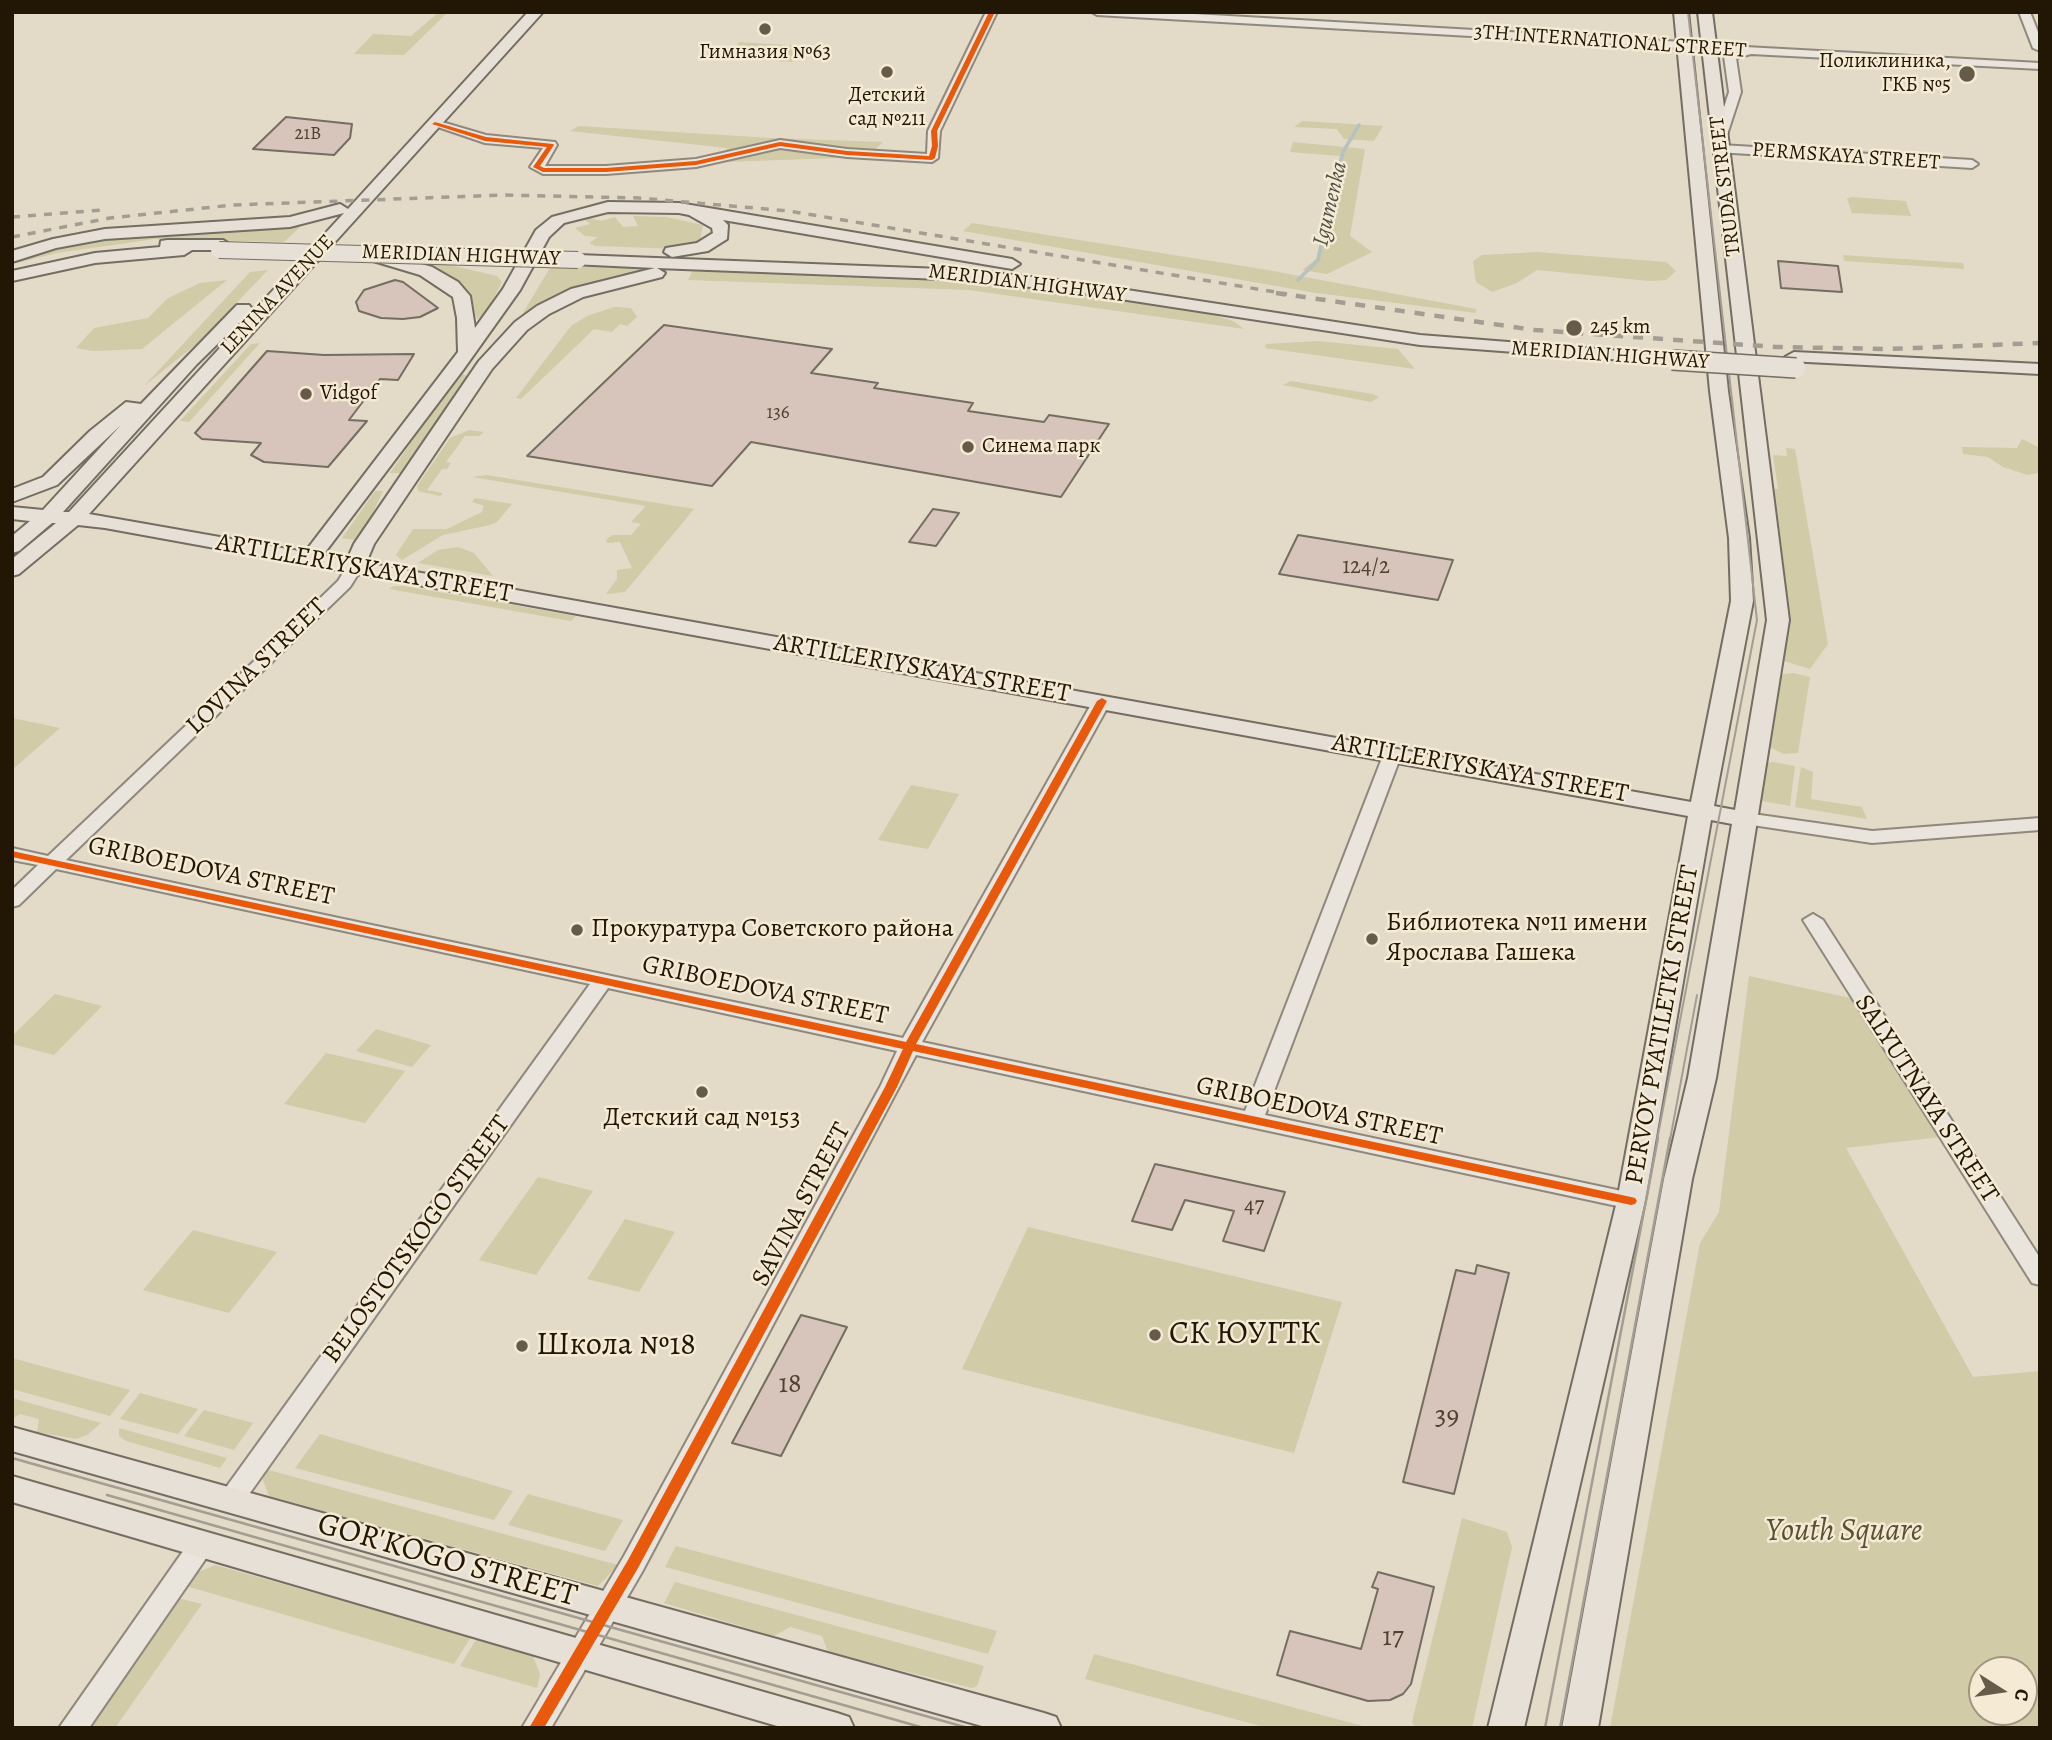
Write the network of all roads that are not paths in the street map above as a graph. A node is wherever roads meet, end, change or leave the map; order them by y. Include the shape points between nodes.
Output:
1 (519, 12) edge
2 (536, 12) edge
3 (992, 12) edge
4 (1097, 12) edge
5 (1350, 12) edge
6 (1681, 12) edge
7 (1705, 12) edge
8 (2024, 12) edge
9 (1348, 25) junction
10 (1684, 45) junction
11 (1709, 47) junction
12 (2039, 48) edge
13 (1752, 52) junction
14 (2040, 66) edge
15 (426, 123) junction
16 (1720, 143) junction
17 (1972, 164) dead end
18 (340, 209) junction
19 (221, 247) junction
20 (364, 253) junction
21 (12, 257) edge
22 (579, 257) junction
23 (768, 265) junction
24 (12, 270) edge
25 (12, 276) edge
26 (1126, 283) junction
27 (1672, 355) junction
28 (1716, 356) joint
29 (462, 359) junction
30 (1747, 359) joint
31 (191, 360) junction
32 (1795, 362) junction
33 (484, 368) junction
34 (2040, 369) edge
35 (2040, 378) edge
36 (367, 480) junction
37 (407, 483) junction
38 (12, 496) edge
39 (12, 513) edge
40 (50, 514) junction
41 (75, 518) junction
42 (12, 547) edge
43 (310, 559) junction
44 (354, 569) junction
45 (12, 570) edge
46 (1102, 701) junction
47 (1392, 753) junction
48 (1702, 810) junction
49 (1746, 818) junction
50 (2040, 824) edge
51 (12, 854) edge
52 (53, 862) junction
53 (12, 901) edge
54 (1813, 920) dead end
55 (604, 980) junction
56 (910, 1046) junction
57 (1252, 1121) junction
58 (1631, 1202) junction
59 (2031, 1248) edge
60 (2040, 1278) edge
61 (12, 1439) edge
62 (12, 1489) edge
63 (230, 1500) junction
64 (202, 1544) junction
65 (609, 1606) junction
66 (579, 1652) junction
67 (73, 1728) edge
68 (536, 1728) edge
69 (837, 1728) edge
70 (1044, 1728) edge
71 (1506, 1728) edge
72 (1580, 1728) edge

1 - 15 main road, LENINA AVENUE
2 - 15 main road, LENINA AVENUE
3 - 15 street via 934,131 932,158 780,144 696,163 543,170 536,167 551,145 485,139
4 - 9 street, 3TH INTERNATIONAL STREET
5 - 9 street
6 - 10 main road, TRUDA STREET
7 - 11 main road, TRUDA STREET
8 - 12 street
9 - 10 street, 3TH INTERNATIONAL STREET
10 - 11 main road, 3TH INTERNATIONAL STREET
10 - 28 main road, TRUDA STREET
11 - 13 street, 3TH INTERNATIONAL STREET
11 - 16 main road, TRUDA STREET
13 - 14 street, 3TH INTERNATIONAL STREET
13 - 16 street via 1730,56 1735,92
15 - 18 main road, LENINA AVENUE
15 - 41 main road, LENINA AVENUE
16 - 17 street, PERMSKAYA STREET
16 - 30 main road, TRUDA STREET
18 - 21 main road via 290,222 90,236
18 - 31 main road, LENINA AVENUE
19 - 20 main road, MERIDIAN HIGHWAY, bridge
19 - 22 main road, MERIDIAN HIGHWAY, bridge
19 - 24 main road, MERIDIAN HIGHWAY via 166,245 105,251
19 - 25 main road, MERIDIAN HIGHWAY via 123,254
20 - 22 main road, MERIDIAN HIGHWAY, bridge
20 - 29 main road, bridge via 440,277 461,296 466,318
22 - 23 main road, MERIDIAN HIGHWAY
22 - 26 main road, MERIDIAN HIGHWAY via 966,267
22 - 33 main road via 688,250 715,242 722,229 698,215 648,211 594,214 563,226 553,234
23 - 27 main road, MERIDIAN HIGHWAY via 1013,279 1420,340
23 - 33 main road via 660,272 589,289 532,317
26 - 27 main road, MERIDIAN HIGHWAY via 1393,327
26 - 29 main road via 708,212 608,207 573,213 546,228 511,290
27 - 32 main road, MERIDIAN HIGHWAY, bridge
28 - 48 main road, PERVOY PYATILETKI STREET via 1739,538 1742,601
29 - 33 main road
29 - 36 main road
30 - 49 main road, PERVOY PYATILETKI STREET via 1778,611
31 - 38 main road via 97,435 57,476 32,491
31 - 40 main road, LENINA AVENUE
32 - 34 main road, MERIDIAN HIGHWAY
32 - 35 main road, MERIDIAN HIGHWAY
33 - 37 main road, LOVINA STREET
36 - 37 main road
36 - 43 main road
37 - 44 main road, LOVINA STREET via 364,544
39 - 40 main road, ARTILLERIYSKAYA STREET
40 - 41 main road, ARTILLERIYSKAYA STREET
40 - 42 main road, LENINA AVENUE
41 - 43 main road, ARTILLERIYSKAYA STREET
41 - 45 main road, LENINA AVENUE
43 - 44 main road, ARTILLERIYSKAYA STREET
44 - 46 main road, ARTILLERIYSKAYA STREET
44 - 52 street, LOVINA STREET via 344,584
46 - 47 main road, ARTILLERIYSKAYA STREET
46 - 56 street, SAVINA STREET
47 - 48 main road, ARTILLERIYSKAYA STREET
47 - 57 street
48 - 49 main road, ARTILLERIYSKAYA STREET
48 - 58 main road, PERVOY PYATILETKI STREET
49 - 50 street, ARTILLERIYSKAYA STREET via 1872,837
49 - 72 main road, PERVOY PYATILETKI STREET
51 - 52 street, GRIBOEDOVA STREET
52 - 53 street, LOVINA STREET
52 - 55 street, GRIBOEDOVA STREET
54 - 59 street, SALYUTNAYA STREET
55 - 56 street, GRIBOEDOVA STREET
55 - 63 street, BELOSTOTSKOGO STREET
56 - 57 street, GRIBOEDOVA STREET
56 - 65 street, SAVINA STREET via 780,1297
57 - 58 street, GRIBOEDOVA STREET
58 - 71 main road, PERVOY PYATILETKI STREET
59 - 60 street, SALYUTNAYA STREET
61 - 63 main road, GOR'KOGO STREET
62 - 64 main road, GOR'KOGO STREET
63 - 65 main road, GOR'KOGO STREET
64 - 66 main road, GOR'KOGO STREET
64 - 67 street
65 - 66 street, SAVINA STREET
65 - 70 main road, GOR'KOGO STREET
66 - 68 street, SAVINA STREET
66 - 69 main road, GOR'KOGO STREET

